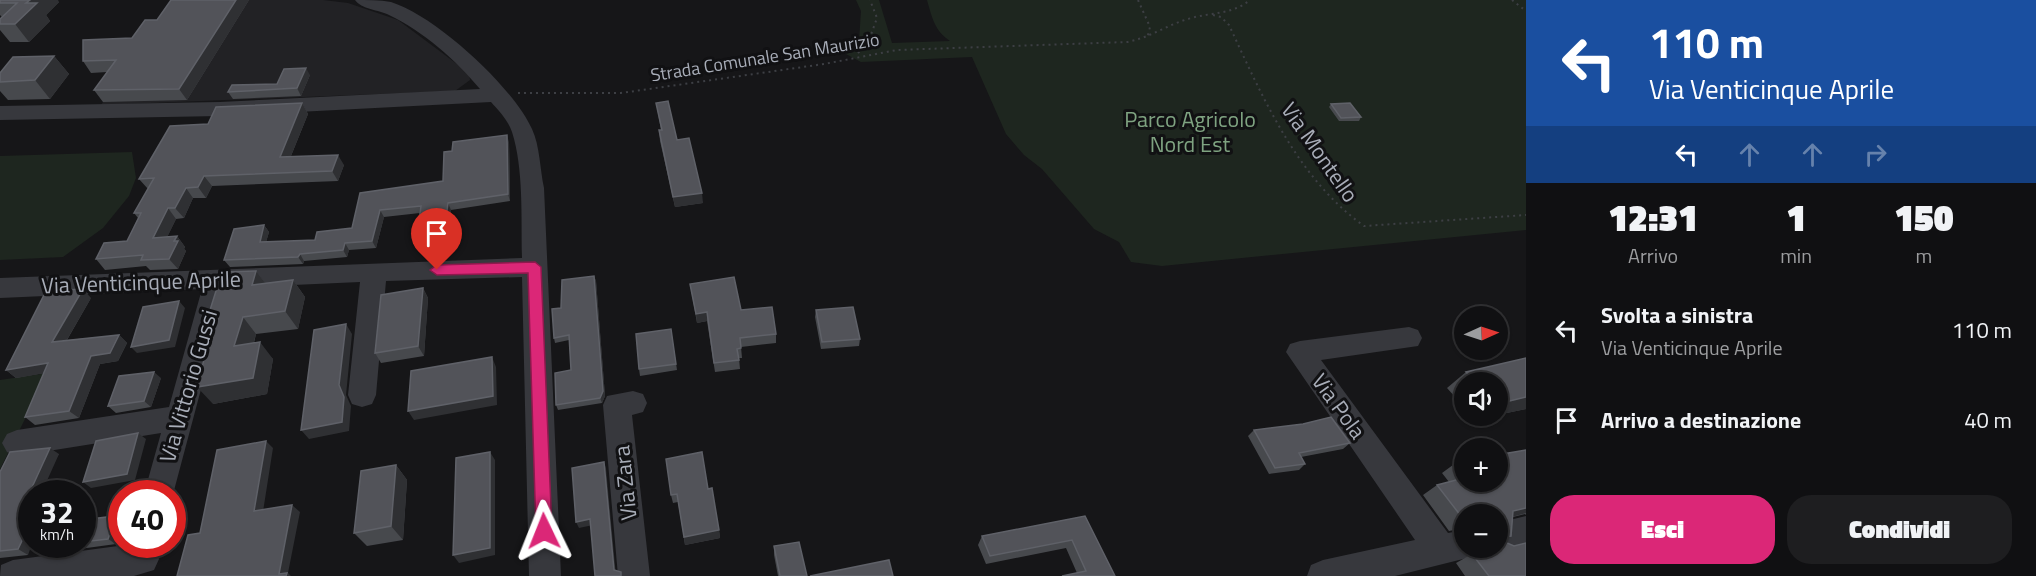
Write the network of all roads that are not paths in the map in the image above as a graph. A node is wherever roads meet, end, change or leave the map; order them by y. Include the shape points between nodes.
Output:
1 (364, 0) edge
2 (496, 95) junction
3 (0, 113) edge
4 (535, 267) junction
5 (374, 272) junction
6 (218, 279) junction
7 (0, 288) edge
8 (1409, 338) dead end
9 (362, 395) dead end
10 (633, 403) dead end
11 (178, 418) junction
12 (17, 443) dead end
13 (162, 480) edge
14 (1526, 531) edge
15 (1508, 535) edge
16 (1453, 548) edge
17 (142, 560) edge
18 (13, 576) edge
19 (546, 576) edge
20 (634, 576) edge
21 (1323, 576) edge

1 - 2 street via 416,21 470,64
2 - 3 street via 220,109
2 - 4 street via 524,133 532,188
4 - 5 street, Via Venticinque Aprile
4 - 19 street
5 - 6 street, Via Venticinque Aprile
5 - 9 street
6 - 7 street, Via Venticinque Aprile
6 - 11 street, Via Vittorio Gussi
8 - 16 street, Via Pola via 1300,352
10 - 20 street, Via Zara via 616,405
11 - 12 street
11 - 13 street, Via Vittorio Gussi
14 - 15 street
16 - 21 street
17 - 18 street

